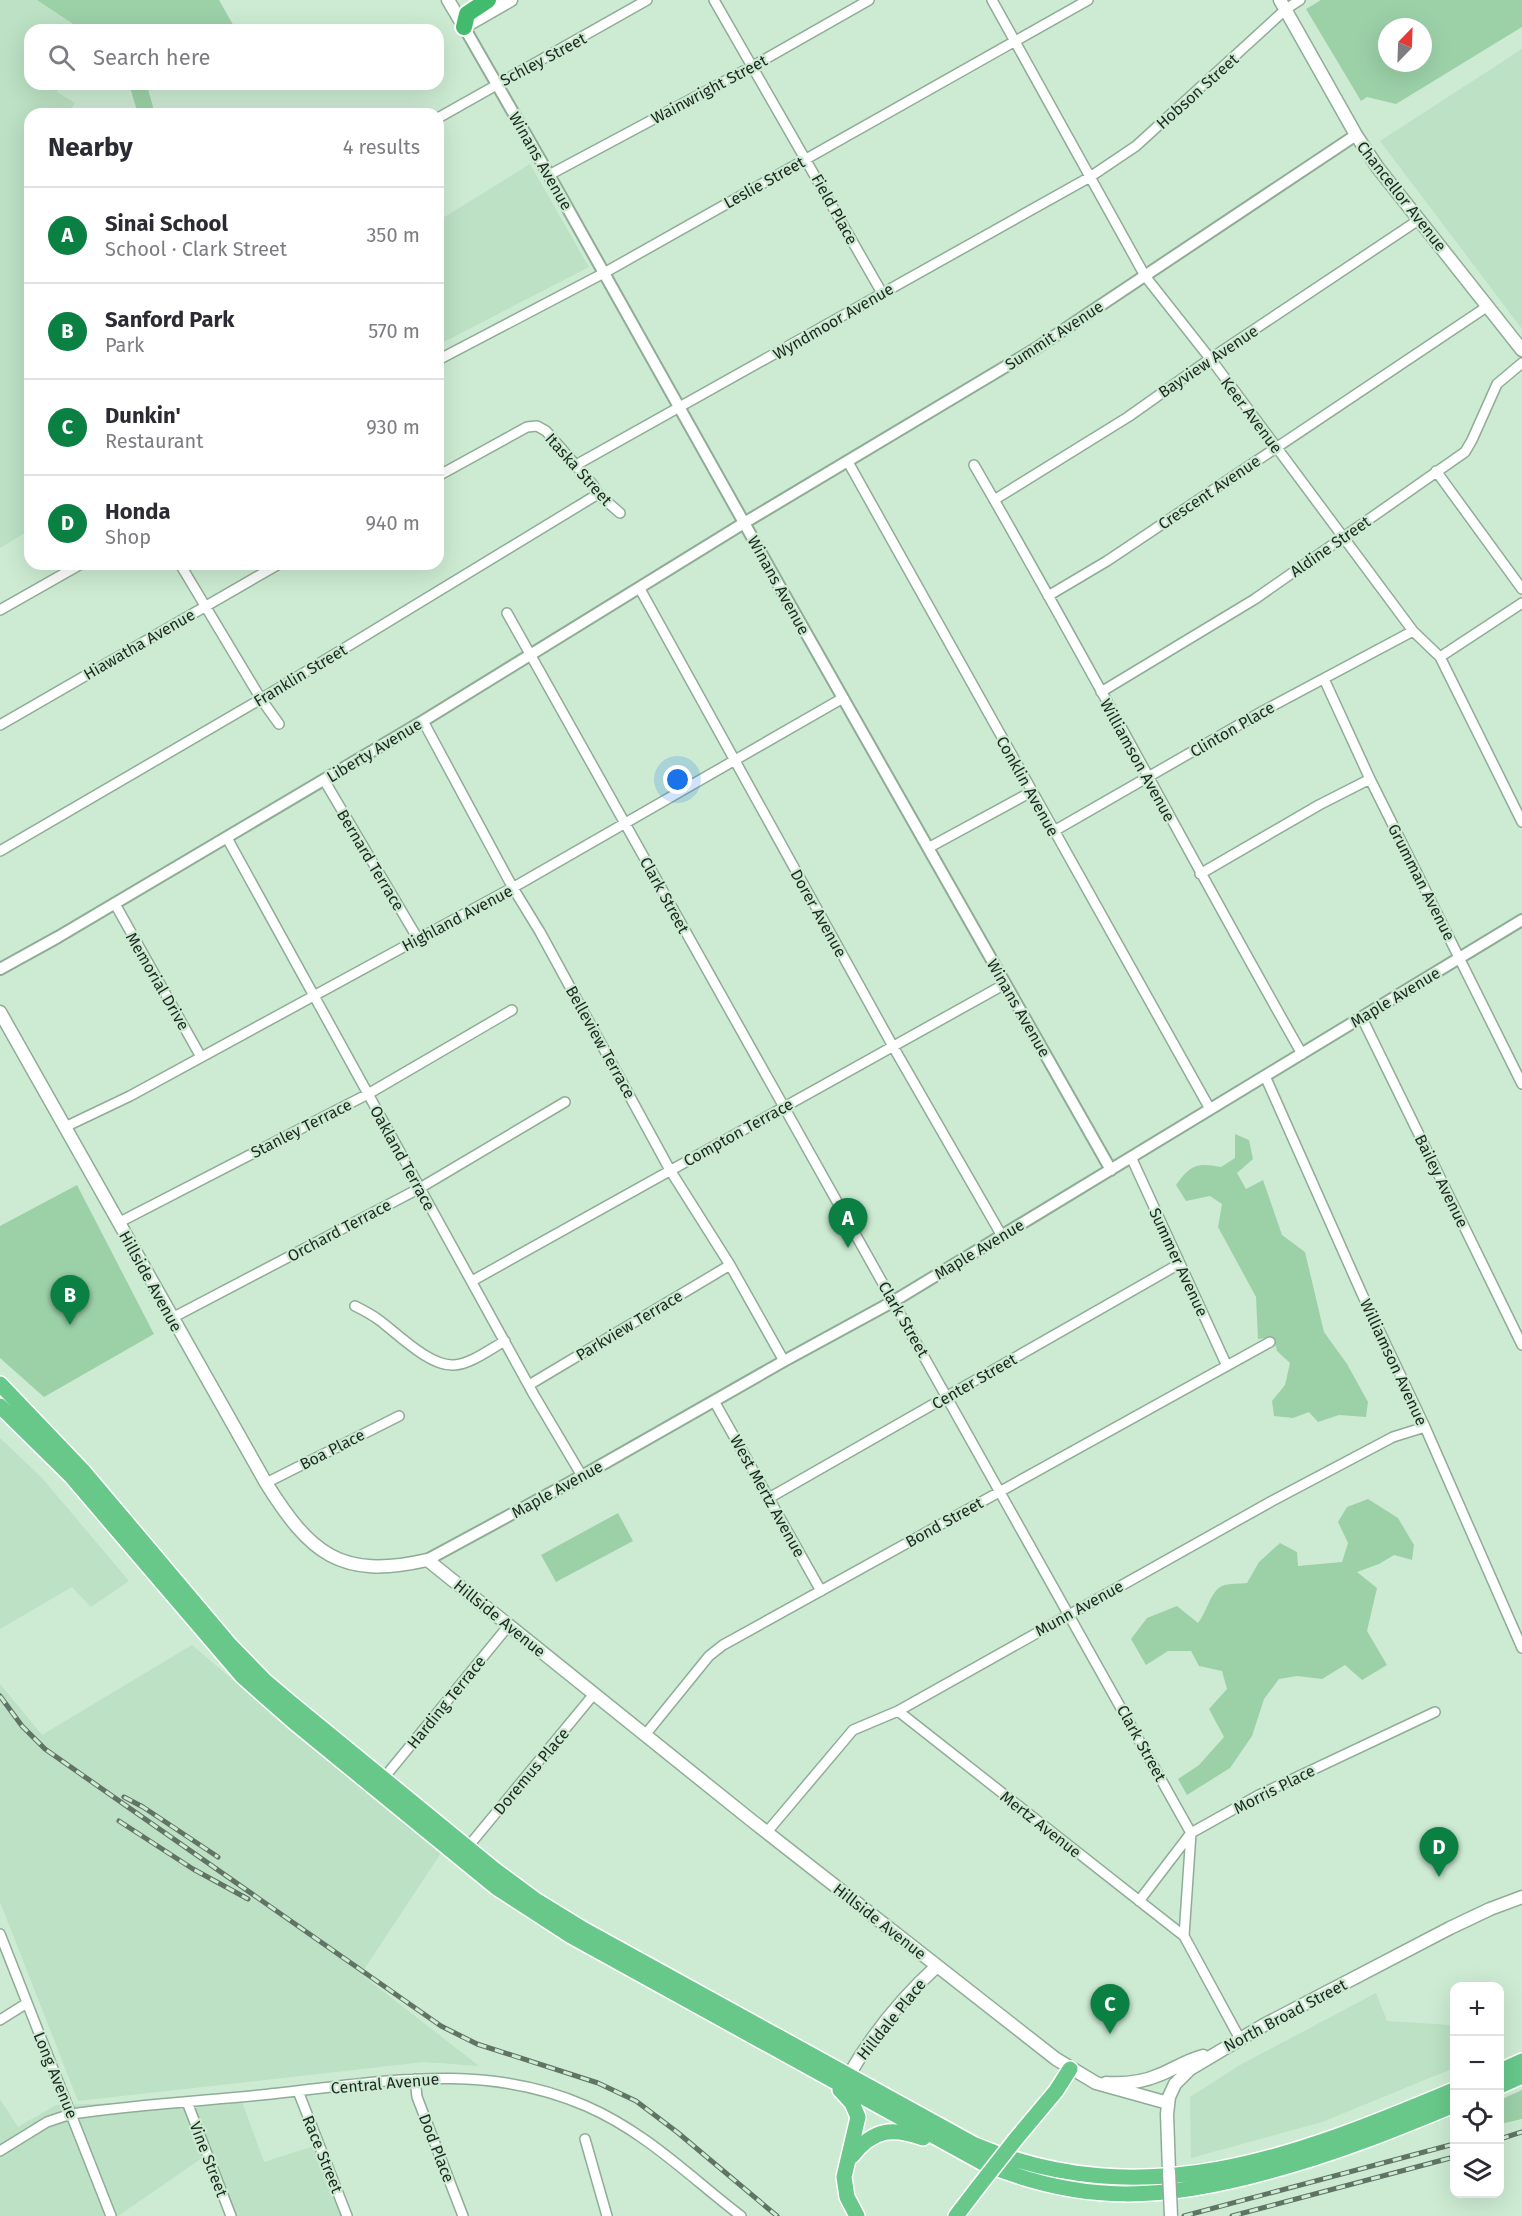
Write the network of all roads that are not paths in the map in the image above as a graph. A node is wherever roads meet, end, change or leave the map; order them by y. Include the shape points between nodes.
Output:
1 (448, 0) edge
2 (488, 0) edge
3 (511, 0) edge
4 (647, 0) edge
5 (714, 0) edge
6 (869, 0) edge
7 (992, 0) edge
8 (1088, 0) edge
9 (1300, 0) edge
10 (1283, 4) edge
11 (464, 27) junction
12 (1015, 42) junction
13 (753, 66) junction
14 (496, 83) junction
15 (444, 114) edge
16 (1356, 135) junction
17 (806, 159) junction
18 (549, 175) junction
19 (1090, 177) junction
20 (1420, 219) junction
21 (604, 273) junction
22 (1145, 276) junction
23 (882, 293) junction
24 (1488, 306) junction
25 (1522, 350) edge
26 (444, 357) edge
27 (1210, 359) junction
28 (1522, 363) edge
29 (680, 408) junction
30 (1276, 447) junction
31 (848, 462) junction
32 (576, 465) junction
33 (974, 465) dead end
34 (1436, 471) junction
35 (444, 473) edge
36 (598, 494) junction
37 (994, 500) junction
38 (620, 513) dead end
39 (744, 523) junction
40 (1344, 536) junction
41 (70, 570) edge
42 (184, 570) edge
43 (268, 570) edge
44 (640, 589) junction
45 (1522, 589) edge
46 (1048, 596) junction
47 (1522, 603) edge
48 (205, 605) junction
49 (0, 610) edge
50 (507, 613) dead end
51 (1413, 631) junction
52 (530, 655) junction
53 (1440, 657) junction
54 (1324, 679) junction
55 (1101, 692) junction
56 (843, 698) junction
57 (261, 699) junction
58 (423, 721) junction
59 (279, 724) dead end
60 (0, 725) edge
61 (735, 760) junction
62 (1149, 778) junction
63 (1370, 779) junction
64 (324, 780) junction
65 (1031, 792) junction
66 (1522, 822) edge
67 (626, 823) junction
68 (1054, 831) junction
69 (227, 838) junction
70 (928, 848) junction
71 (0, 851) edge
72 (1200, 874) junction
73 (513, 888) junction
74 (114, 904) junction
75 (1522, 920) edge
76 (418, 939) junction
77 (1461, 958) junction
78 (0, 969) edge
79 (1005, 984) junction
80 (314, 996) junction
81 (512, 1011) dead end
82 (0, 1012) edge
83 (1362, 1018) junction
84 (893, 1046) junction
85 (1302, 1054) junction
86 (201, 1057) junction
87 (1265, 1076) junction
88 (1522, 1084) edge
89 (368, 1094) junction
90 (565, 1102) dead end
91 (783, 1107) junction
92 (1210, 1109) junction
93 (65, 1127) junction
94 (1131, 1157) junction
95 (670, 1170) junction
96 (1111, 1170) junction
97 (420, 1188) junction
98 (118, 1223) junction
99 (1002, 1236) junction
100 (1179, 1264) junction
101 (730, 1265) junction
102 (471, 1281) junction
103 (894, 1301) junction
104 (355, 1306) dead end
105 (172, 1318) junction
106 (504, 1341) junction
107 (1270, 1341) dead end
108 (1522, 1345) edge
109 (784, 1360) junction
110 (1227, 1366) junction
111 (0, 1384) edge
112 (529, 1385) junction
113 (947, 1396) junction
114 (714, 1401) junction
115 (0, 1406) edge
116 (399, 1416) dead end
117 (1425, 1427) junction
118 (582, 1476) junction
119 (266, 1483) junction
120 (999, 1491) junction
121 (769, 1498) junction
122 (426, 1560) junction
123 (821, 1591) junction
124 (1069, 1614) junction
125 (509, 1625) junction
126 (1522, 1648) edge
127 (594, 1694) junction
128 (898, 1711) junction
129 (1435, 1712) dead end
130 (645, 1735) junction
131 (383, 1779) junction
132 (767, 1832) junction
133 (1191, 1833) junction
134 (467, 1848) junction
135 (1522, 1897) edge
136 (1139, 1901) junction
137 (0, 1934) edge
138 (1184, 1936) junction
139 (937, 1966) junction
140 (27, 2003) junction
141 (0, 2020) edge
142 (1240, 2039) junction
143 (1216, 2052) junction
144 (1522, 2061) edge
145 (1070, 2069) junction
146 (1504, 2069) edge
147 (849, 2075) junction
148 (1522, 2076) edge
149 (415, 2079) junction
150 (830, 2079) junction
151 (1096, 2083) junction
152 (1504, 2084) edge
153 (298, 2091) junction
154 (1450, 2092) edge
155 (187, 2102) junction
156 (1168, 2103) junction
157 (1450, 2106) edge
158 (71, 2114) junction
159 (585, 2139) dead end
160 (0, 2151) edge
161 (967, 2155) junction
162 (848, 2161) junction
163 (111, 2216) edge
164 (231, 2216) edge
165 (347, 2216) edge
166 (463, 2216) edge
167 (607, 2216) edge
168 (741, 2216) edge
169 (857, 2216) edge
170 (956, 2216) edge
171 (1171, 2216) edge

1 - 11 main road, Winans Avenue
2 - 11 highway via 467,14
3 - 11 main road
4 - 14 street, Schley Street
5 - 13 street, Field Place
6 - 13 street, Wainwright Street
7 - 12 street, Keer Avenue
8 - 12 street, Leslie Street
9 - 10 street, Hobson Street
10 - 16 main road, Chancellor Avenue
10 - 19 street, Hobson Street via 1136,146
11 - 14 street, Winans Avenue
12 - 17 street, Leslie Street
12 - 19 street, Keer Avenue
13 - 17 street, Field Place
13 - 18 street, Wainwright Street
14 - 15 street, Schley Street
14 - 18 street, Winans Avenue
16 - 20 main road, Chancellor Avenue
16 - 22 street, Summit Avenue
17 - 21 street, Leslie Street
17 - 23 street, Field Place
18 - 21 street, Winans Avenue
19 - 22 street, Keer Avenue
19 - 23 street, Wyndmoor Avenue
20 - 24 main road, Chancellor Avenue
20 - 27 street, Bayview Avenue
21 - 26 street, Leslie Street
21 - 29 street, Winans Avenue
22 - 27 street, Keer Avenue
22 - 31 street, Summit Avenue via 1035,349
23 - 29 street, Wyndmoor Avenue
24 - 25 main road, Chancellor Avenue
24 - 30 street, Crescent Avenue
27 - 30 street, Keer Avenue
27 - 37 street, Bayview Avenue via 1128,417
28 - 34 street, Aldine Street via 1497,384 1465,452
29 - 32 street, Wyndmoor Avenue
29 - 39 street, Winans Avenue
30 - 40 street, Keer Avenue
30 - 46 street, Crescent Avenue
31 - 39 street, Summit Avenue
31 - 65 street, Conklin Avenue
32 - 35 street, Itaska Street via 537,426 527,427
32 - 36 street, Itaska Street
33 - 37 street, Williamson Avenue
34 - 40 street, Aldine Street
34 - 45 street
36 - 38 street, Itaska Street
36 - 57 street, Franklin Street
37 - 46 street, Williamson Avenue
39 - 44 street, Liberty Avenue
39 - 56 street, Winans Avenue
40 - 51 street, Keer Avenue
40 - 55 street, Aldine Street via 1255,599
41 - 49 street
42 - 48 street
43 - 48 street, Hiawatha Avenue
44 - 52 street, Liberty Avenue
44 - 61 street, Dorer Avenue
46 - 55 street, Williamson Avenue
47 - 53 street
48 - 57 street
48 - 60 street, Hiawatha Avenue
50 - 52 street, Clark Street
51 - 53 street, Keer Avenue
51 - 54 street, Clinton Place
52 - 58 street, Liberty Avenue
52 - 67 street, Clark Street
53 - 66 street, Keer Avenue
54 - 62 street, Clinton Place
54 - 63 street, Grumman Avenue
55 - 62 street, Williamson Avenue
56 - 61 street, Highland Avenue
56 - 70 street, Winans Avenue
57 - 59 street
57 - 71 street, Franklin Street
58 - 64 street, Liberty Avenue
58 - 73 street, Belleview Terrace
61 - 67 street, Highland Avenue
61 - 84 street, Dorer Avenue
62 - 68 street, Clinton Place
62 - 72 street, Williamson Avenue
63 - 72 street
63 - 77 street, Grumman Avenue
64 - 69 street, Liberty Avenue
64 - 76 street, Bernard Terrace
65 - 68 street, Conklin Avenue
65 - 70 street
67 - 73 street, Highland Avenue
67 - 91 street, Clark Street
68 - 92 street, Conklin Avenue
69 - 74 street, Liberty Avenue
69 - 80 street, Oakland Terrace
70 - 79 street, Winans Avenue
72 - 85 street, Williamson Avenue
73 - 76 street, Highland Avenue
73 - 95 street, Belleview Terrace
74 - 78 street, Liberty Avenue
74 - 86 street, Memorial Drive
75 - 77 street, Maple Avenue
76 - 80 street, Highland Avenue
77 - 83 street, Maple Avenue
77 - 88 street, Grumman Avenue
79 - 84 street, Compton Terrace
79 - 96 street, Winans Avenue
80 - 86 street, Highland Avenue
80 - 89 street, Oakland Terrace
81 - 89 street, Stanley Terrace
82 - 93 main road, Hillside Avenue
83 - 85 street, Maple Avenue
83 - 108 street, Bailey Avenue
84 - 91 street, Compton Terrace
84 - 99 street, Dorer Avenue
85 - 87 street, Maple Avenue
86 - 93 street, Highland Avenue
87 - 92 street, Maple Avenue
87 - 117 street, Williamson Avenue
89 - 97 street, Oakland Terrace
89 - 98 street, Stanley Terrace
90 - 97 street, Orchard Terrace
91 - 95 street, Compton Terrace
91 - 103 street, Clark Street
92 - 94 street, Maple Avenue
93 - 98 main road, Hillside Avenue
94 - 96 street, Maple Avenue
94 - 100 street, Summer Avenue
95 - 101 street, Belleview Terrace
95 - 102 street, Compton Terrace
96 - 99 street, Maple Avenue
97 - 102 street, Oakland Terrace
97 - 105 street, Orchard Terrace
98 - 105 main road, Hillside Avenue
99 - 103 street, Maple Avenue
100 - 110 street, Summer Avenue
100 - 113 street, Center Street
101 - 109 street, Belleview Terrace
101 - 112 street, Parkview Terrace
102 - 106 street, Oakland Terrace
103 - 109 street, Maple Avenue
103 - 113 street, Clark Street
104 - 106 street via 441,1364 467,1362
105 - 119 main road, Hillside Avenue
106 - 112 street, Oakland Terrace
107 - 110 street, Bond Street
109 - 114 street, Maple Avenue
110 - 120 street, Bond Street
111 - 131 highway via 84,1472 241,1658
112 - 118 street, Oakland Terrace
113 - 120 street, Clark Street
113 - 121 street, Center Street
114 - 118 street, Maple Avenue
114 - 121 street, West Mertz Avenue
115 - 150 highway via 71,1476 242,1676 470,1867 563,1932
116 - 119 street, Boa Place
117 - 124 street, Munn Avenue via 1394,1437 1272,1501
117 - 126 street, Williamson Avenue
118 - 122 street, Maple Avenue
119 - 122 main road, Hillside Avenue via 302,1534 335,1558 376,1567
120 - 123 street, Bond Street
120 - 124 street, Clark Street
121 - 123 street, West Mertz Avenue
122 - 125 main road, Hillside Avenue
123 - 130 street, Bond Street via 713,1652
124 - 128 street, Munn Avenue
124 - 133 street, Clark Street
125 - 127 main road, Hillside Avenue
125 - 131 street, Harding Terrace
127 - 130 main road, Hillside Avenue
127 - 134 street, Doremus Place
128 - 132 street, Munn Avenue via 853,1730
128 - 136 street, Mertz Avenue
129 - 133 street, Morris Place via 1259,1795
130 - 132 main road, Hillside Avenue
131 - 134 highway
132 - 139 main road, Hillside Avenue
133 - 136 street, Morris Place
133 - 138 street
134 - 147 highway via 566,1919
135 - 142 main road, North Broad Street via 1450,1928
136 - 138 street, Mertz Avenue
137 - 140 street, Long Avenue
138 - 142 street
139 - 145 main road, Hillside Avenue
139 - 147 main road, Hilldale Place via 904,1998
140 - 141 street
140 - 158 street, Long Avenue
142 - 143 main road, North Broad Street
143 - 151 main road via 1188,2060 1155,2077
143 - 156 main road, North Broad Street via 1181,2076
144 - 146 highway
145 - 151 main road, Hillside Avenue
145 - 170 highway, bridge
147 - 154 highway via 1013,2162 1074,2178 1125,2183 1198,2177 1284,2155 1351,2133
148 - 152 highway
149 - 153 street, Central Avenue
149 - 166 street, Dod Place via 417,2097
149 - 168 street, Central Avenue via 476,2078 512,2083 586,2106 660,2149
150 - 161 highway
150 - 162 highway via 857,2112
151 - 156 main road, Hillside Avenue
153 - 155 street, Central Avenue
153 - 165 street, Race Street
155 - 158 street, Central Avenue
155 - 164 street, Vine Street
156 - 171 main road, North Broad Street, bridge
157 - 161 highway via 1330,2154 1180,2192 1116,2195 1063,2188 1014,2175
158 - 160 street, Central Avenue via 47,2122
158 - 163 street, Long Avenue
159 - 167 street
161 - 162 highway via 894,2131 868,2139
162 - 169 highway via 846,2190

